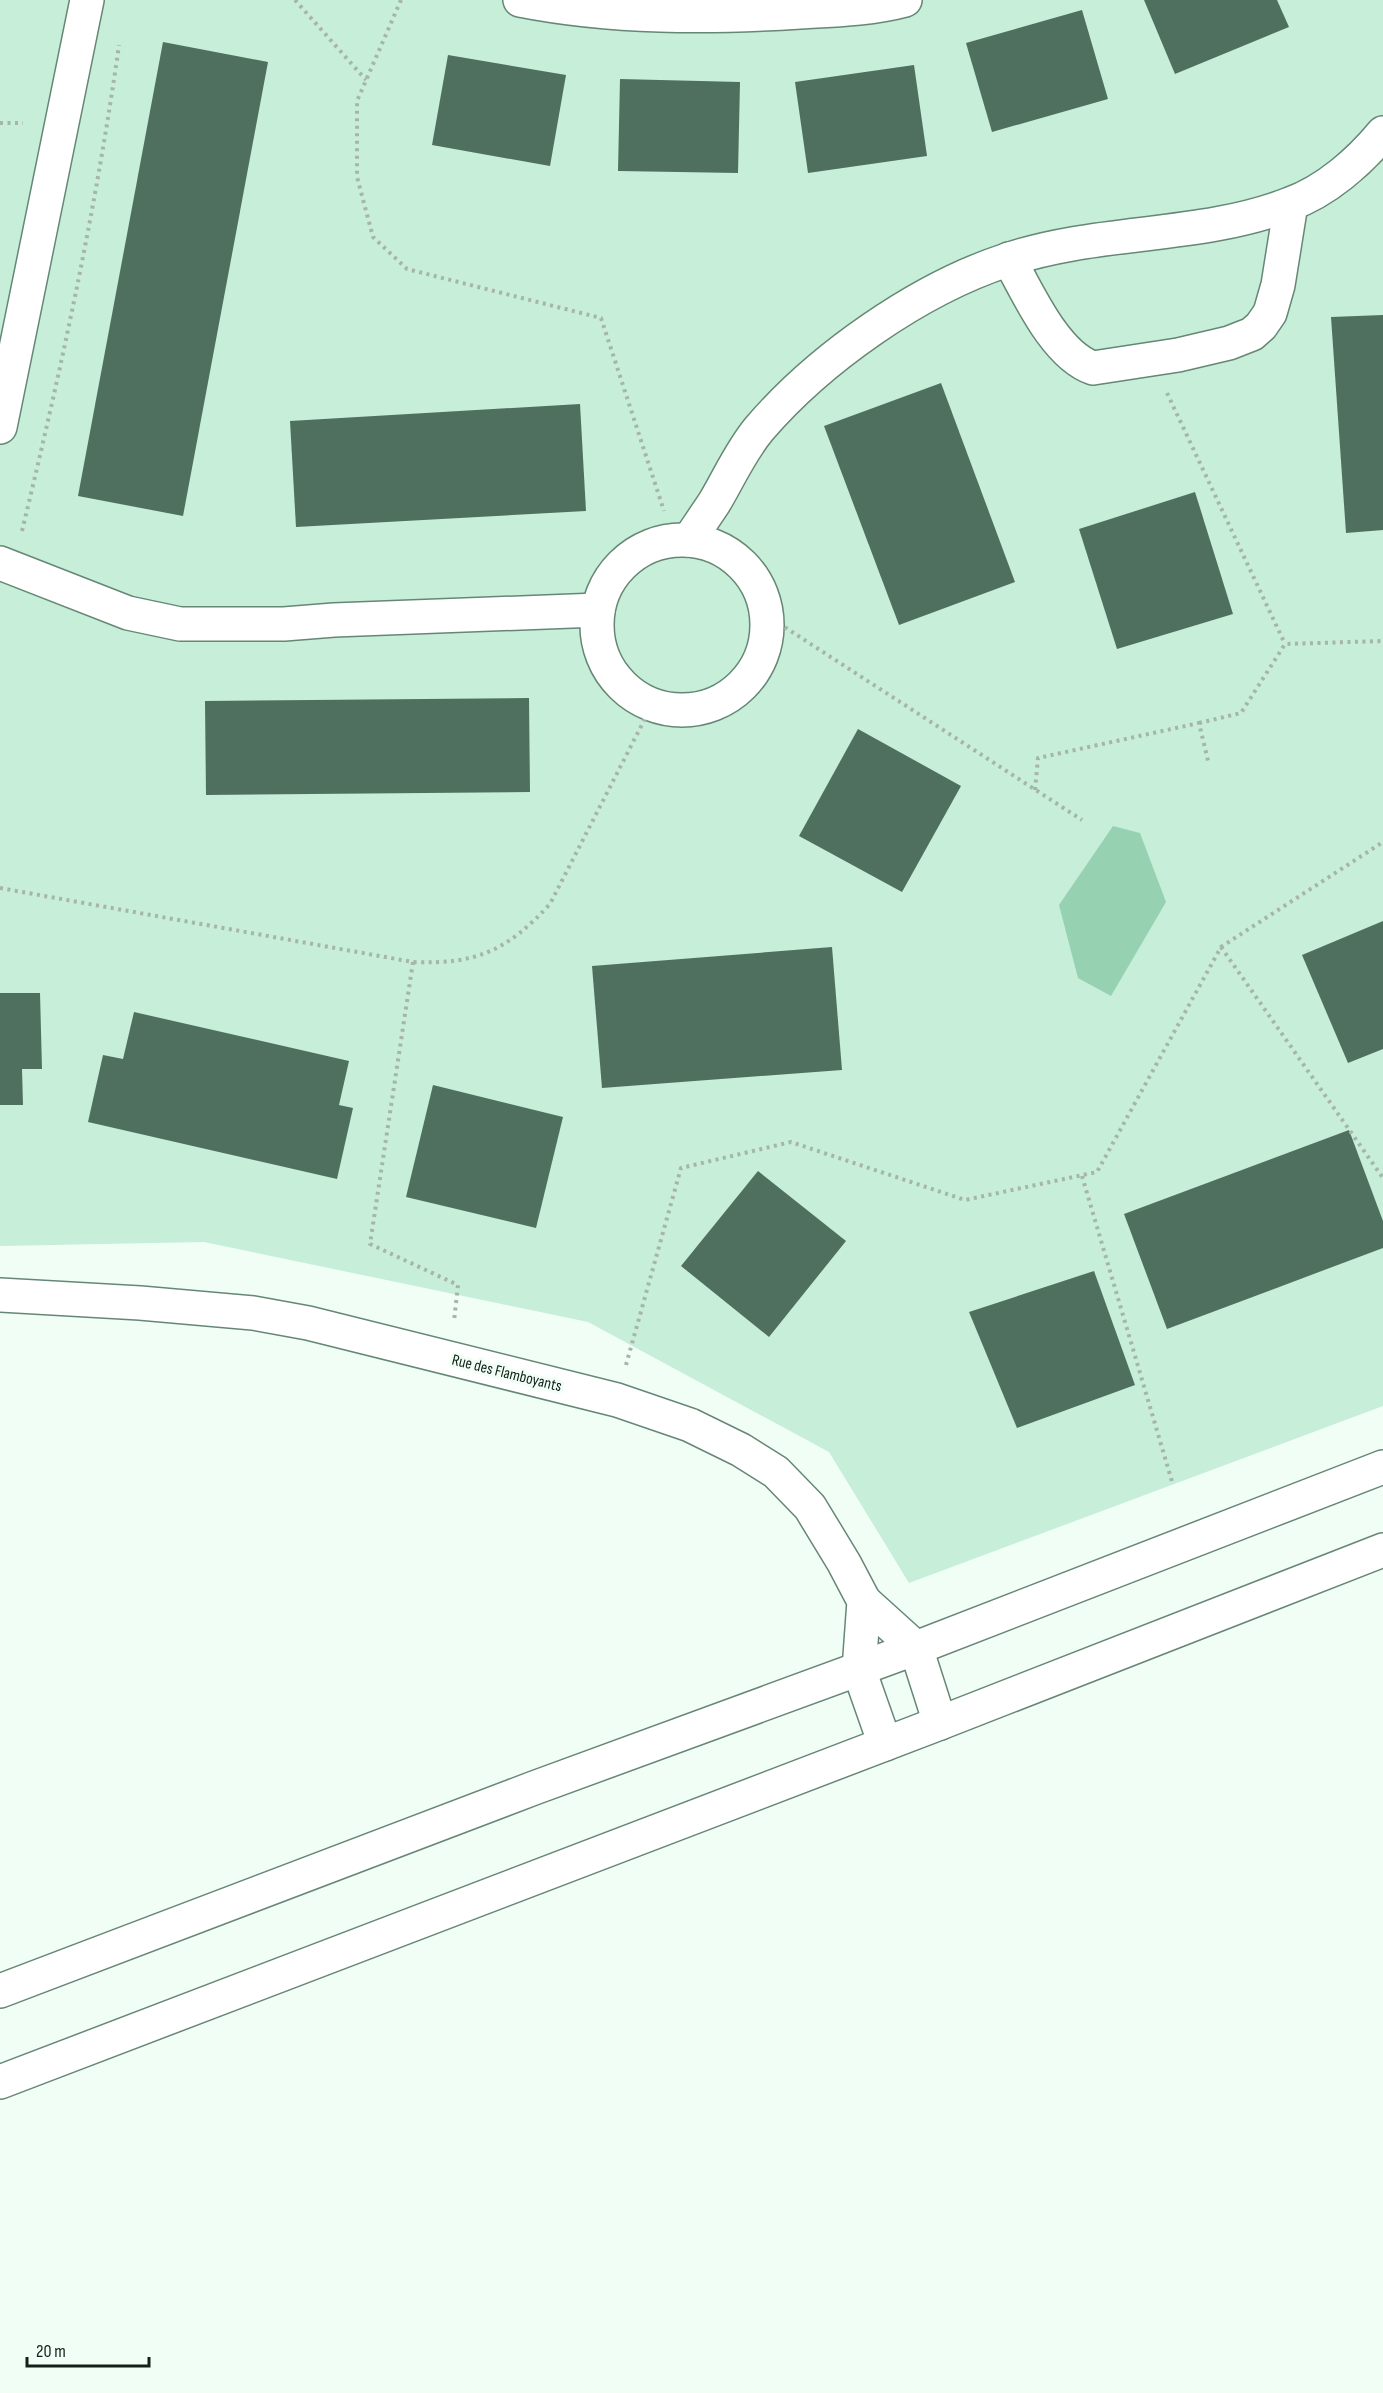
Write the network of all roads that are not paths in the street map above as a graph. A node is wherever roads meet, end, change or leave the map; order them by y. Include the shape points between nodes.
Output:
1 (87, 0) edge
2 (520, 0) edge
3 (905, 0) edge
4 (1383, 134) edge
5 (1291, 204) junction
6 (1009, 259) junction
7 (0, 427) edge
8 (681, 540) junction
9 (0, 563) edge
10 (597, 610) junction
11 (0, 1295) edge
12 (1383, 1467) edge
13 (1383, 1550) edge
14 (864, 1601) junction
15 (916, 1648) junction
16 (859, 1670) junction
17 (940, 1723) junction
18 (885, 1744) junction
19 (0, 1991) edge
20 (0, 2082) edge

1 - 7 street
2 - 3 street via 593,12 661,16 760,15 885,6
4 - 5 street via 1340,175
5 - 6 street via 1234,220
5 - 6 street via 1278,285 1270,313 1261,326 1229,343 1178,356 1093,368 1082,364 1070,355 1046,323
6 - 8 street via 921,299 851,343 824,365 758,430 713,504
8 - 10 street via 643,549 618,568
8 - 10 street via 717,548 741,564 764,601 767,629 761,658 735,692 695,710 652,705 627,690 608,668 598,641
9 - 10 street via 128,613 180,624 284,624
11 - 14 street, Rue des Flamboyants via 253,1312 617,1400 690,1425 776,1472 810,1507
12 - 15 street
13 - 17 street
14 - 15 street, Rue des Flamboyants
14 - 16 street
15 - 16 street
15 - 17 street
16 - 18 street
16 - 19 street via 545,1784
17 - 18 street
18 - 20 street

